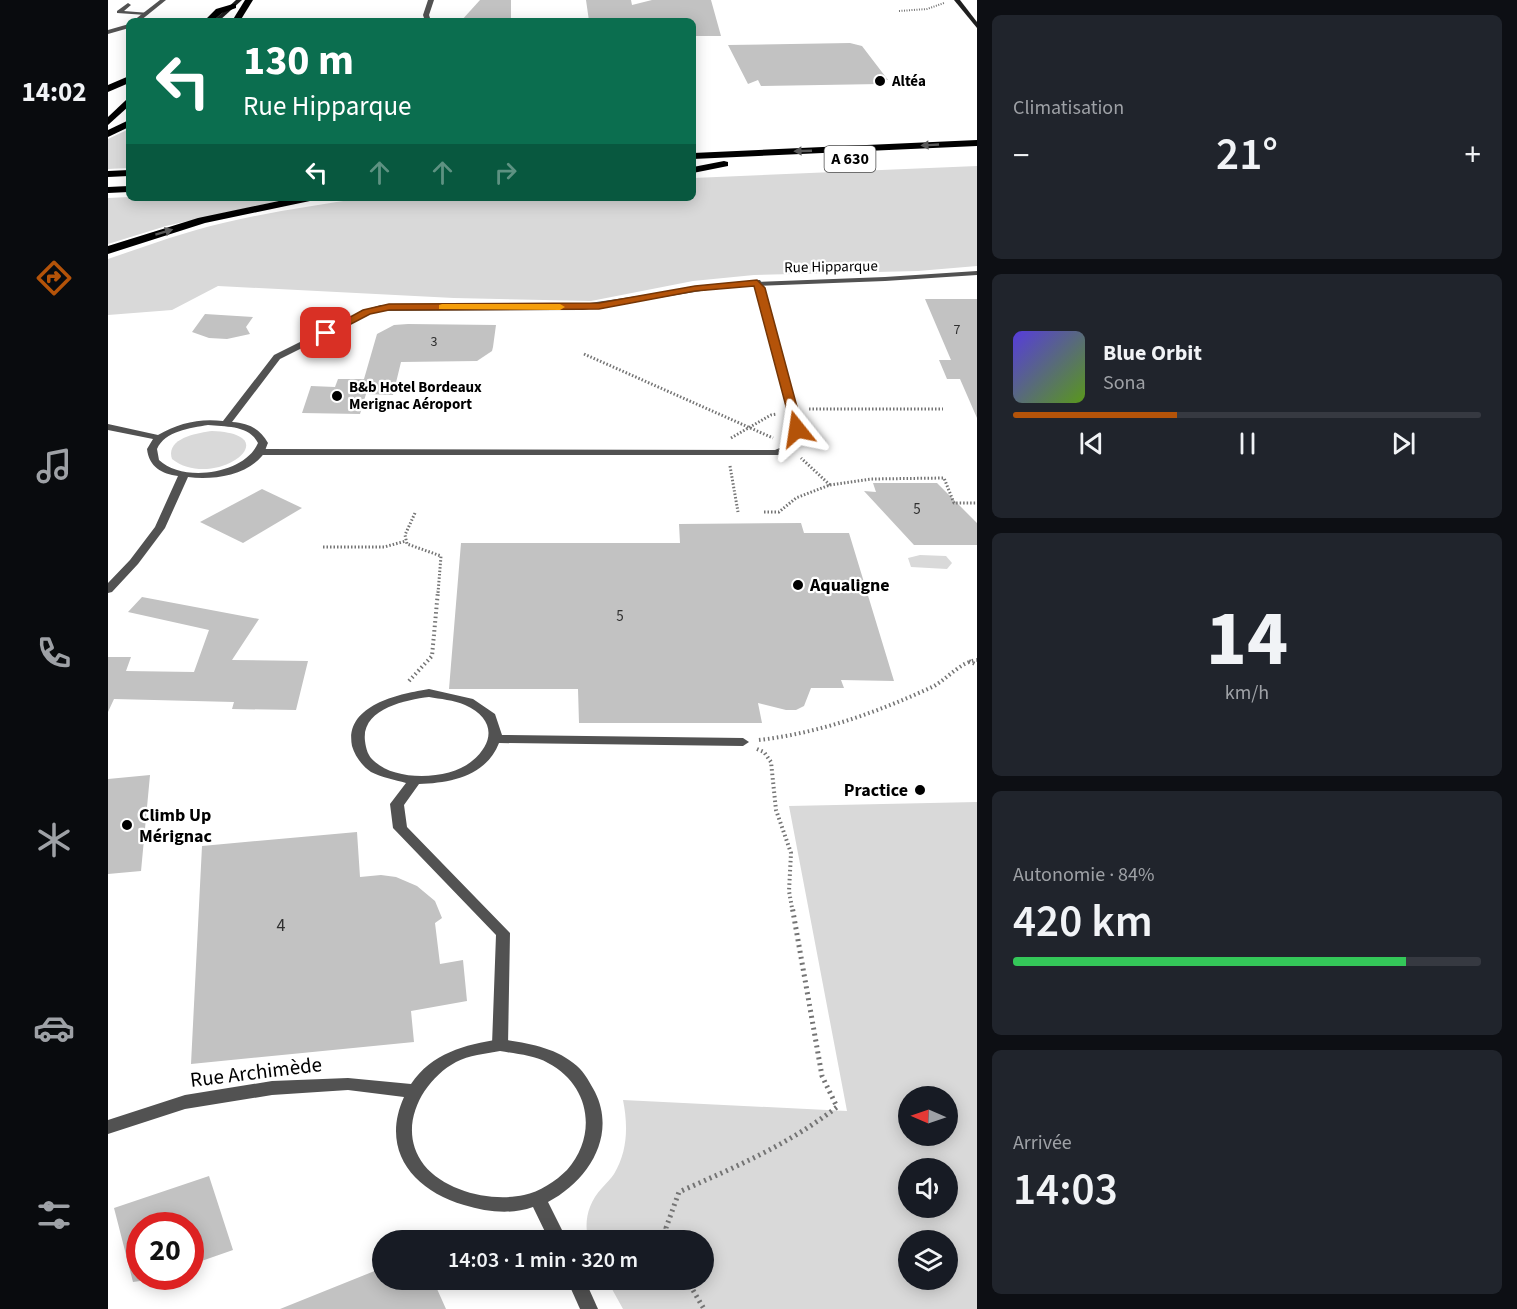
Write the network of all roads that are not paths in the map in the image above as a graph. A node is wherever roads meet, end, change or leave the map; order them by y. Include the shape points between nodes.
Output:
1 (163, 0) edge
2 (249, 0) edge
3 (431, 0) edge
4 (957, 0) edge
5 (131, 2) edge
6 (236, 3) edge
7 (146, 13) junction
8 (140, 18) edge
9 (211, 18) edge
10 (219, 18) edge
11 (238, 18) edge
12 (427, 18) edge
13 (977, 26) edge
14 (126, 27) edge
15 (108, 32) edge
16 (126, 80) edge
17 (108, 89) edge
18 (126, 105) edge
19 (108, 122) edge
20 (126, 125) edge
21 (108, 134) edge
22 (977, 143) edge
23 (977, 154) edge
24 (696, 156) edge
25 (696, 167) edge
26 (126, 175) edge
27 (108, 176) edge
28 (126, 189) edge
29 (108, 190) edge
30 (295, 201) edge
31 (108, 250) edge
32 (977, 273) edge
33 (757, 282) junction
34 (227, 422) junction
35 (108, 427) edge
36 (160, 438) junction
37 (262, 452) junction
38 (184, 475) junction
39 (108, 590) edge
40 (497, 739) junction
41 (743, 742) road end
42 (415, 781) junction
43 (500, 1045) junction
44 (413, 1090) junction
45 (108, 1127) edge
46 (538, 1199) junction
47 (553, 1230) edge
48 (581, 1290) edge
49 (590, 1309) edge

1 - 7 street
2 - 11 highway
3 - 12 street
4 - 13 main road
5 - 7 street via 119,12
6 - 9 highway
6 - 10 main road
7 - 8 street
14 - 15 street
16 - 17 highway
18 - 19 main road
20 - 21 highway
22 -> 24 highway, A 630
23 - 25 highway, A 630
26 - 27 highway
28 - 29 highway
31 -> 30 highway via 201,220
32 - 33 street, Rue Hipparque
33 - 34 street, Rue Hipparque via 591,307 398,306 374,310 277,357
33 - 37 street via 801,442 777,453
34 - 36 street via 189,425
34 - 37 street via 253,429 261,436
35 - 36 street
36 - 38 street via 153,447 152,456 157,464
37 - 38 street via 246,465 222,474
38 - 39 street via 160,528
40 - 41 street
40 - 42 street via 491,753 460,775
40 - 42 street via 495,725 486,712 452,695 429,693 387,703 370,713 360,726 357,741 361,755 374,768 392,777
42 - 43 street via 397,804 400,828 503,933
43 - 44 street via 449,1058 428,1072
43 - 46 street via 531,1049 558,1060 580,1079 593,1102 596,1129 589,1155 570,1178
44 - 45 street, Rue Archimède via 348,1084 272,1088 185,1102
44 - 46 street via 403,1117 405,1145 418,1170 443,1190 475,1202 510,1204
46 - 47 street
48 - 49 street

